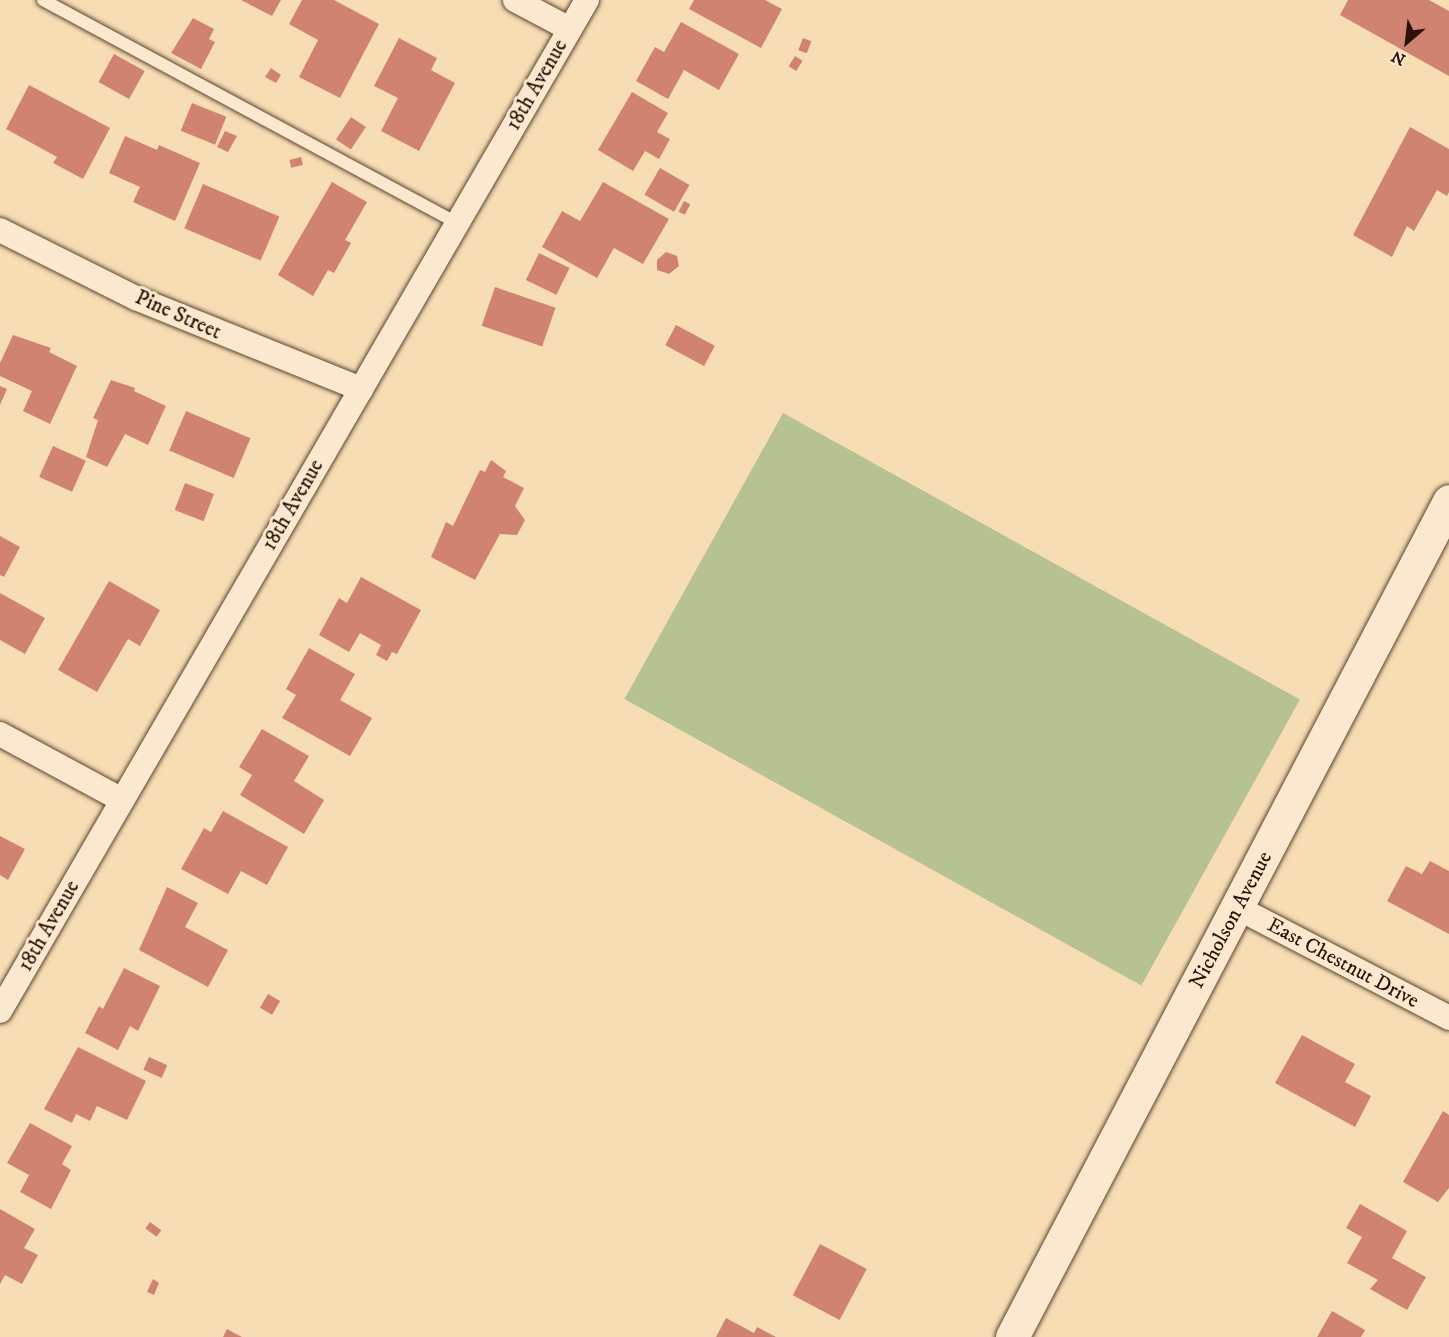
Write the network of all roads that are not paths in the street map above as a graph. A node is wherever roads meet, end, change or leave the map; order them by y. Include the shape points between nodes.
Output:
1 (43, 0) edge
2 (515, 0) edge
3 (587, 0) edge
4 (570, 29) junction
5 (457, 223) junction
6 (0, 230) edge
7 (361, 389) junction
8 (1449, 501) edge
9 (0, 734) edge
10 (122, 800) junction
11 (1238, 908) junction
12 (0, 1011) edge
13 (1449, 1018) edge
14 (1012, 1337) edge

1 - 5 lane
2 - 4 street
3 - 4 street, 18th Avenue
4 - 5 street, 18th Avenue
5 - 7 street, 18th Avenue
6 - 7 street, Pine Street via 136,298
7 - 10 street, 18th Avenue
8 - 11 main road, Nicholson Avenue
9 - 10 street
10 - 12 street, 18th Avenue
11 - 13 street, East Chestnut Drive
11 - 14 main road, Nicholson Avenue

